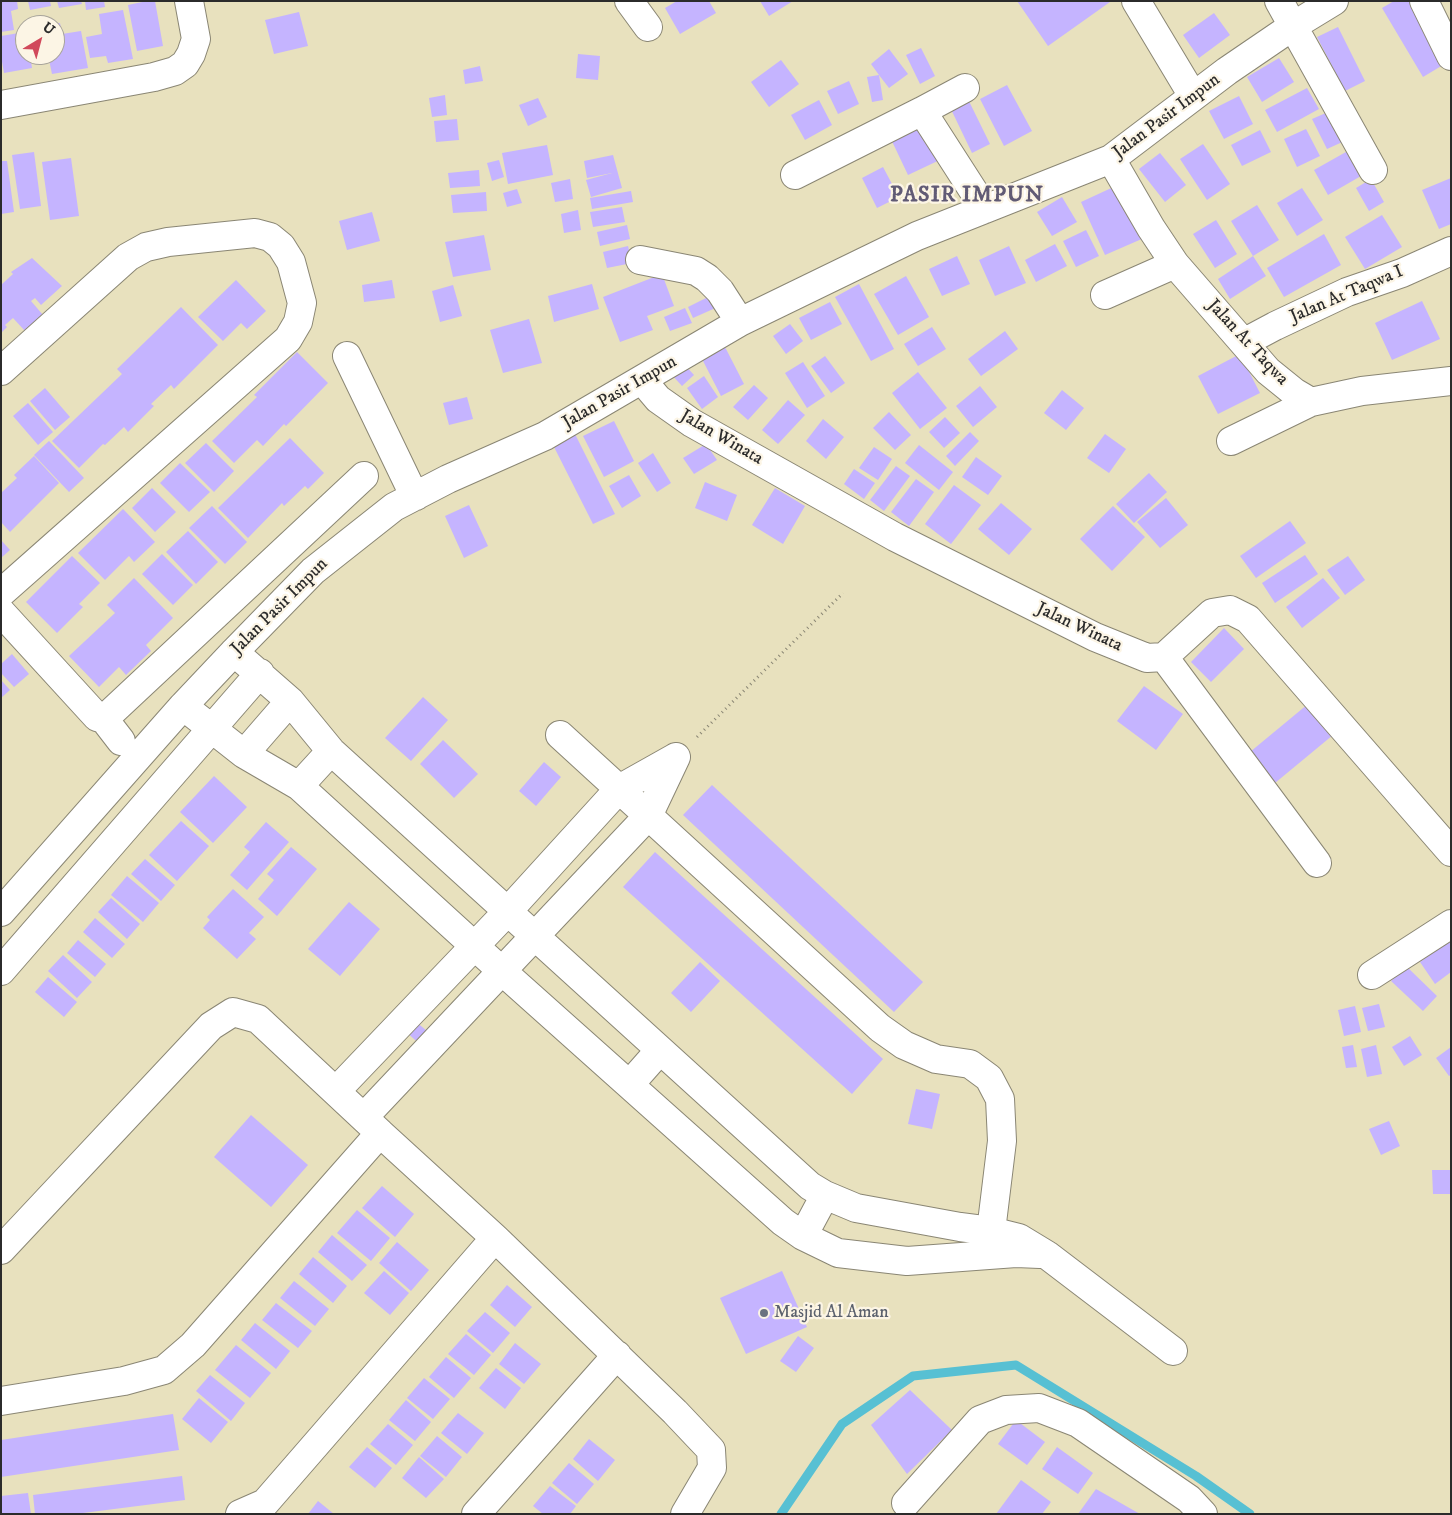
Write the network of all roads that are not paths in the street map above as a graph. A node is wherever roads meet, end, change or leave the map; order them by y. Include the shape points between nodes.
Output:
1 (189, 1) edge
2 (629, 1) edge
3 (1136, 1) edge
4 (1279, 1) edge
5 (1334, 1) edge
6 (1424, 1) edge
7 (648, 26) dead end
8 (1293, 26) junction
9 (1451, 56) edge
10 (965, 88) dead end
11 (1194, 96) junction
12 (1, 105) edge
13 (922, 111) junction
14 (1111, 159) junction
15 (1373, 170) dead end
16 (795, 176) dead end
17 (985, 209) junction
18 (1451, 251) edge
19 (640, 260) dead end
20 (1176, 264) junction
21 (1105, 295) dead end
22 (740, 322) junction
23 (1244, 342) junction
24 (347, 356) dead end
25 (1, 371) edge
26 (642, 380) junction
27 (1451, 381) edge
28 (1311, 402) junction
29 (1231, 441) dead end
30 (364, 476) dead end
31 (416, 496) junction
32 (1, 593) edge
33 (1, 612) edge
34 (234, 652) junction
35 (1164, 657) junction
36 (260, 673) junction
37 (290, 701) junction
38 (183, 706) junction
39 (104, 719) junction
40 (211, 730) junction
41 (560, 735) dead end
42 (121, 741) dead end
43 (331, 751) junction
44 (244, 754) junction
45 (299, 786) junction
46 (619, 789) junction
47 (648, 816) junction
48 (1451, 852) edge
49 (1317, 863) dead end
50 (508, 911) junction
51 (1, 912) edge
52 (1451, 924) edge
53 (536, 936) junction
54 (474, 946) junction
55 (1, 971) edge
56 (503, 972) junction
57 (1372, 975) dead end
58 (660, 1050) junction
59 (630, 1084) junction
60 (336, 1091) junction
61 (372, 1125) junction
62 (825, 1195) junction
63 (803, 1236) junction
64 (495, 1238) junction
65 (987, 1244) junction
66 (1, 1250) edge
67 (1173, 1351) dead end
68 (617, 1355) junction
69 (1, 1401) edge
70 (909, 1510) edge
71 (240, 1514) edge
72 (476, 1514) edge
73 (685, 1514) edge
74 (1203, 1514) edge

1 - 12 street via 196,39 185,64 175,71
2 - 7 street
3 - 11 street
4 - 8 street
5 - 8 street, Jalan Pasir Impun
6 - 9 street
8 - 11 street, Jalan Pasir Impun
8 - 15 street
10 - 13 street
11 - 14 street, Jalan Pasir Impun
13 - 16 street
13 - 17 street
14 - 17 street, Jalan Pasir Impun
14 - 20 street, Jalan At Taqwa
17 - 22 street, Jalan Pasir Impun via 917,236
18 - 23 street, Jalan At Taqwa I via 1347,292
19 - 22 street via 696,271 720,291
20 - 21 street
20 - 23 street, Jalan At Taqwa
22 - 26 street, Jalan Pasir Impun
23 - 28 street, Jalan At Taqwa via 1268,370
24 - 31 street
25 - 32 street via 128,257 146,247 255,233 270,237 292,262 302,303 298,322 288,339
26 - 31 street, Jalan Pasir Impun via 544,436
26 - 35 street, Jalan Winata via 658,399 692,423 895,537 1095,637 1147,658
27 - 28 street via 1362,391
28 - 29 street
30 - 39 street
31 - 34 street, Jalan Pasir Impun via 394,507 313,571
33 - 39 street via 97,717
34 - 36 street
34 - 38 street, Jalan Pasir Impun
35 - 48 street via 1212,613 1230,610 1248,619
35 - 49 street
36 - 37 street
36 - 40 street
37 - 43 street
37 - 44 street
38 - 40 street
38 - 51 street, Jalan Pasir Impun
39 - 42 street
40 - 44 street
40 - 55 street
41 - 46 street
43 - 45 street
43 - 50 street
44 - 45 street
45 - 54 street
46 - 47 street
46 - 47 street via 676,757
46 - 50 street
47 - 53 street
47 - 65 street via 880,1028 904,1045 936,1059 970,1064 990,1078 1000,1099 1002,1141
50 - 53 street
50 - 54 street
52 - 57 street
53 - 56 street
53 - 58 street
54 - 56 street
54 - 60 street
56 - 59 street
56 - 61 street
58 - 59 street
58 - 62 street via 810,1186
59 - 63 street via 783,1222
60 - 61 street
60 - 66 street via 258,1019 233,1012 211,1026
61 - 64 street
61 - 69 street via 193,1344 164,1370 124,1381
62 - 63 street
62 - 65 street via 856,1208 960,1227
63 - 65 street via 838,1253 907,1261
64 - 68 street
64 - 71 street via 265,1503
65 - 67 street via 1016,1253 1047,1255
68 - 72 street
68 - 73 street via 711,1450 712,1468
70 - 74 street via 980,1420 1006,1410 1040,1408 1078,1423 1189,1499

